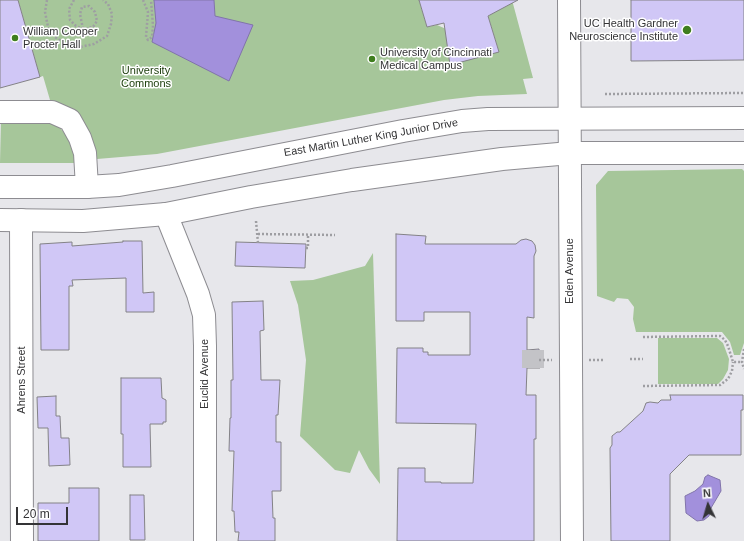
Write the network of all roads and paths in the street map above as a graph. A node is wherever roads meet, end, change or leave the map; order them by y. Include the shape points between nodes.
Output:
1 (47, 0) edge
2 (74, 0) edge
3 (103, 0) edge
4 (143, 0) edge
5 (151, 0) edge
6 (570, 0) edge
7 (83, 29) junction
8 (744, 93) edge
9 (605, 94) dead end
10 (0, 112) edge
11 (570, 118) junction
12 (744, 118) edge
13 (570, 153) junction
14 (744, 153) edge
15 (0, 187) edge
16 (87, 187) junction
17 (166, 214) junction
18 (0, 220) edge
19 (21, 220) junction
20 (256, 221) dead end
21 (258, 234) junction
22 (308, 234) junction
23 (335, 235) dead end
24 (258, 243) dead end
25 (306, 248) dead end
26 (643, 337) dead end
27 (744, 349) edge
28 (643, 359) dead end
29 (540, 360) dead end
30 (558, 360) dead end
31 (588, 360) dead end
32 (605, 360) dead end
33 (630, 360) dead end
34 (733, 362) junction
35 (742, 362) junction
36 (744, 369) edge
37 (643, 386) dead end
38 (22, 541) edge
39 (205, 541) edge
40 (572, 541) edge

1 - 3 path via 45,12 48,27 55,37 67,45 80,47 94,44 107,36 112,14 108,4
2 - 7 path via 69,9 70,20
4 - 5 path via 148,12 148,40 152,37 153,26
6 - 11 main road, Eden Avenue
7 - 7 path via 80,14 82,7 90,6 97,20 93,27
8 - 9 path
10 - 16 main road via 52,112 70,120 85,154
11 - 12 main road, East Martin Luther King Junior Drive
11 - 13 main road, Eden Avenue
11 - 16 main road, East Martin Luther King Junior Drive via 462,121 172,176 119,185
13 - 14 main road
13 - 17 main road via 502,159 352,180
13 - 40 main road, Eden Avenue
15 - 16 main road, East Martin Luther King Junior Drive
17 - 19 main road via 83,221
17 - 39 main road, Euclid Avenue via 204,315
18 - 19 main road
19 - 38 main road, Ahrens Street
20 - 21 path
21 - 22 path
21 - 24 path
22 - 23 path
22 - 25 path
26 - 34 path via 720,336 725,340
27 - 35 path
28 - 33 path
29 - 30 path
31 - 32 path
34 - 35 path
34 - 37 path via 728,379 720,385
35 - 36 path

